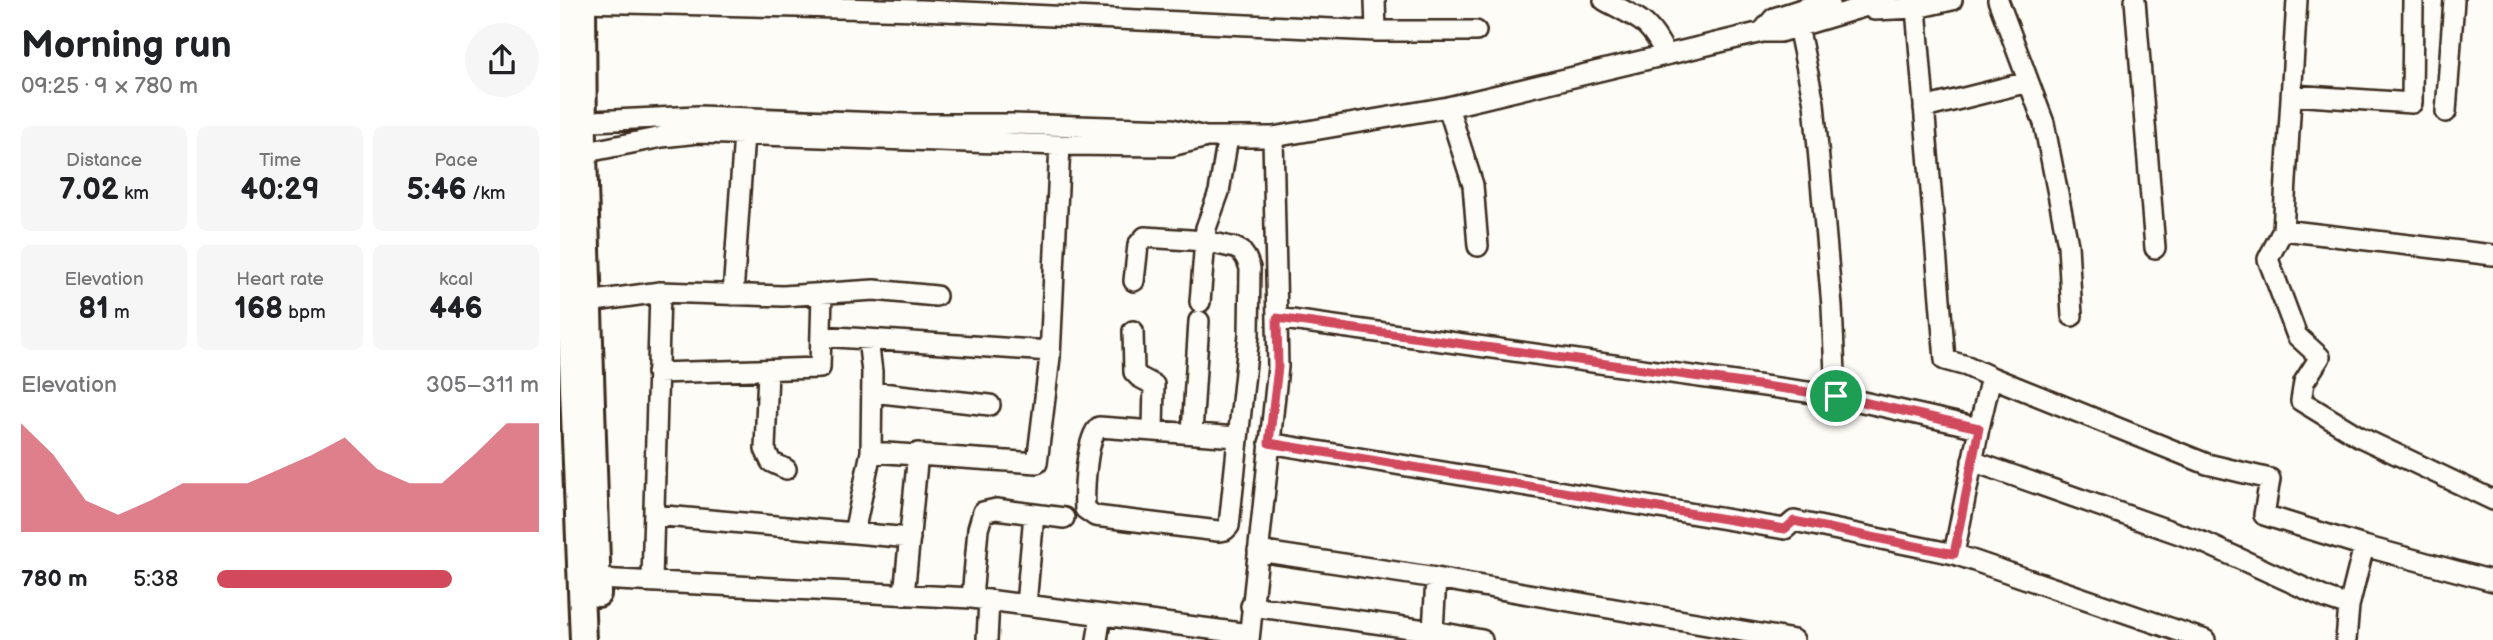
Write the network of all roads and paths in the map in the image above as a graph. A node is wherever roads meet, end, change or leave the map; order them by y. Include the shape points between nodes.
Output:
1 (1375, 0) edge
2 (1604, 0) edge
3 (1830, 0) edge
4 (1887, 0) edge
5 (1952, 0) edge
6 (1998, 0) edge
7 (2135, 0) edge
8 (2297, 0) edge
9 (2413, 0) edge
10 (2454, 0) edge
11 (576, 1) edge
12 (791, 3) edge
13 (920, 5) edge
14 (1916, 8) junction
15 (1848, 12) junction
16 (1798, 26) junction
17 (1376, 31) junction
18 (1476, 31) dead end
19 (1762, 32) junction
20 (1666, 55) junction
21 (2028, 82) junction
22 (562, 89) edge
23 (2292, 95) junction
24 (1448, 107) junction
25 (1924, 108) junction
26 (2446, 112) dead end
27 (570, 122) edge
28 (744, 135) junction
29 (1205, 137) junction
30 (1228, 137) junction
31 (1273, 137) junction
32 (1060, 145) junction
33 (570, 155) edge
34 (563, 200) edge
35 (2283, 229) junction
36 (1205, 241) junction
37 (1478, 246) dead end
38 (2155, 247) dead end
39 (2493, 255) edge
40 (1134, 281) dead end
41 (660, 292) junction
42 (822, 293) junction
43 (733, 295) junction
44 (936, 296) dead end
45 (588, 302) junction
46 (2072, 316) dead end
47 (1277, 318) junction
48 (1133, 331) dead end
49 (821, 336) junction
50 (868, 339) junction
51 (1050, 351) junction
52 (768, 370) junction
53 (657, 373) junction
54 (1991, 377) junction
55 (872, 392) junction
56 (1836, 396) junction
57 (990, 405) dead end
58 (1979, 428) junction
59 (1153, 430) junction
60 (1192, 433) junction
61 (1237, 437) junction
62 (1269, 443) junction
63 (872, 452) junction
64 (918, 453) junction
65 (1972, 461) junction
66 (786, 469) dead end
67 (2493, 500) edge
68 (1034, 514) junction
69 (654, 515) junction
70 (1064, 518) dead end
71 (855, 533) junction
72 (910, 538) junction
73 (2364, 546) junction
74 (1258, 551) junction
75 (1954, 554) junction
76 (1436, 578) junction
77 (598, 579) junction
78 (652, 581) junction
79 (2493, 581) edge
80 (904, 595) junction
81 (981, 599) junction
82 (1026, 605) junction
83 (1251, 606) junction
84 (2349, 606) junction
85 (1101, 615) junction
86 (1433, 631) junction
87 (1249, 637) edge
88 (583, 640) edge
89 (599, 640) edge
90 (987, 640) edge
91 (1097, 640) edge
92 (1482, 640) edge
93 (1794, 640) edge
94 (2205, 640) edge
95 (2346, 640) edge

1 - 17 street
2 - 20 street via 1647,23
3 - 19 street via 1774,18
4 - 15 street
5 - 14 street
6 - 21 street
7 - 38 street
8 - 23 street
9 - 23 street via 2412,103
10 - 26 street
11 - 12 street
11 - 22 main road
11 - 27 main road
12 - 13 street
13 - 17 street
14 - 15 street
14 - 25 street
15 - 16 street
16 - 19 street
16 - 56 street via 1814,103
17 - 18 street
19 - 20 street
20 - 24 street
21 - 25 street
21 - 46 street via 2044,123 2068,245
22 - 27 main road
23 - 35 street
24 - 31 street
24 - 37 street via 1473,185
25 - 54 street via 1945,360
27 - 29 street via 698,116 1172,129
27 - 33 main road
28 - 32 street
28 - 33 street via 662,136
28 - 43 street
29 - 30 street
29 - 32 street via 1171,146
30 - 31 street
30 - 36 street
31 - 47 street
32 - 51 street
33 - 34 main road
33 - 45 main road
34 - 88 main road
35 - 39 street
35 - 67 street via 2268,259 2297,336 2320,357 2304,382 2301,401 2360,437
36 - 40 street via 1145,237 1138,244
36 - 60 street
36 - 61 street via 1241,251 1250,268 1249,334
41 - 43 street
41 - 45 street
41 - 53 street
42 - 43 street
42 - 44 street via 874,290
42 - 49 street
45 - 77 main road
47 - 56 street
47 - 62 street via 1278,367
48 - 59 street via 1134,372 1154,386
49 - 50 street
49 - 52 street via 820,368
50 - 51 street
50 - 55 street
51 - 64 street via 1037,463
52 - 53 street
52 - 66 street via 765,449 771,462
53 - 69 street
54 - 58 street
54 - 73 street via 2207,464 2270,479 2264,515
55 - 57 street
55 - 63 street
56 - 58 street
58 - 65 street
59 - 60 street
59 - 61 street via 1108,426 1095,430 1084,502 1089,514 1225,530 1231,518
60 - 61 street
62 - 74 street
62 - 75 street via 1785,529 1794,521
63 - 64 street
63 - 71 street
64 - 72 street
65 - 75 street
65 - 84 street via 2205,543
68 - 70 street
68 - 81 street via 996,509 983,512 978,529
68 - 82 street
69 - 71 street
69 - 78 street
71 - 72 street
72 - 80 street
73 - 79 street
73 - 84 street
74 - 76 street
74 - 83 street
75 - 94 street
76 - 86 street
76 - 93 street
77 - 78 street
77 - 89 main road
78 - 80 street
80 - 81 street
81 - 82 street
81 - 90 street
82 - 85 street
83 - 86 street
83 - 87 street
84 - 95 street
85 - 87 street
85 - 91 street
86 - 92 street

